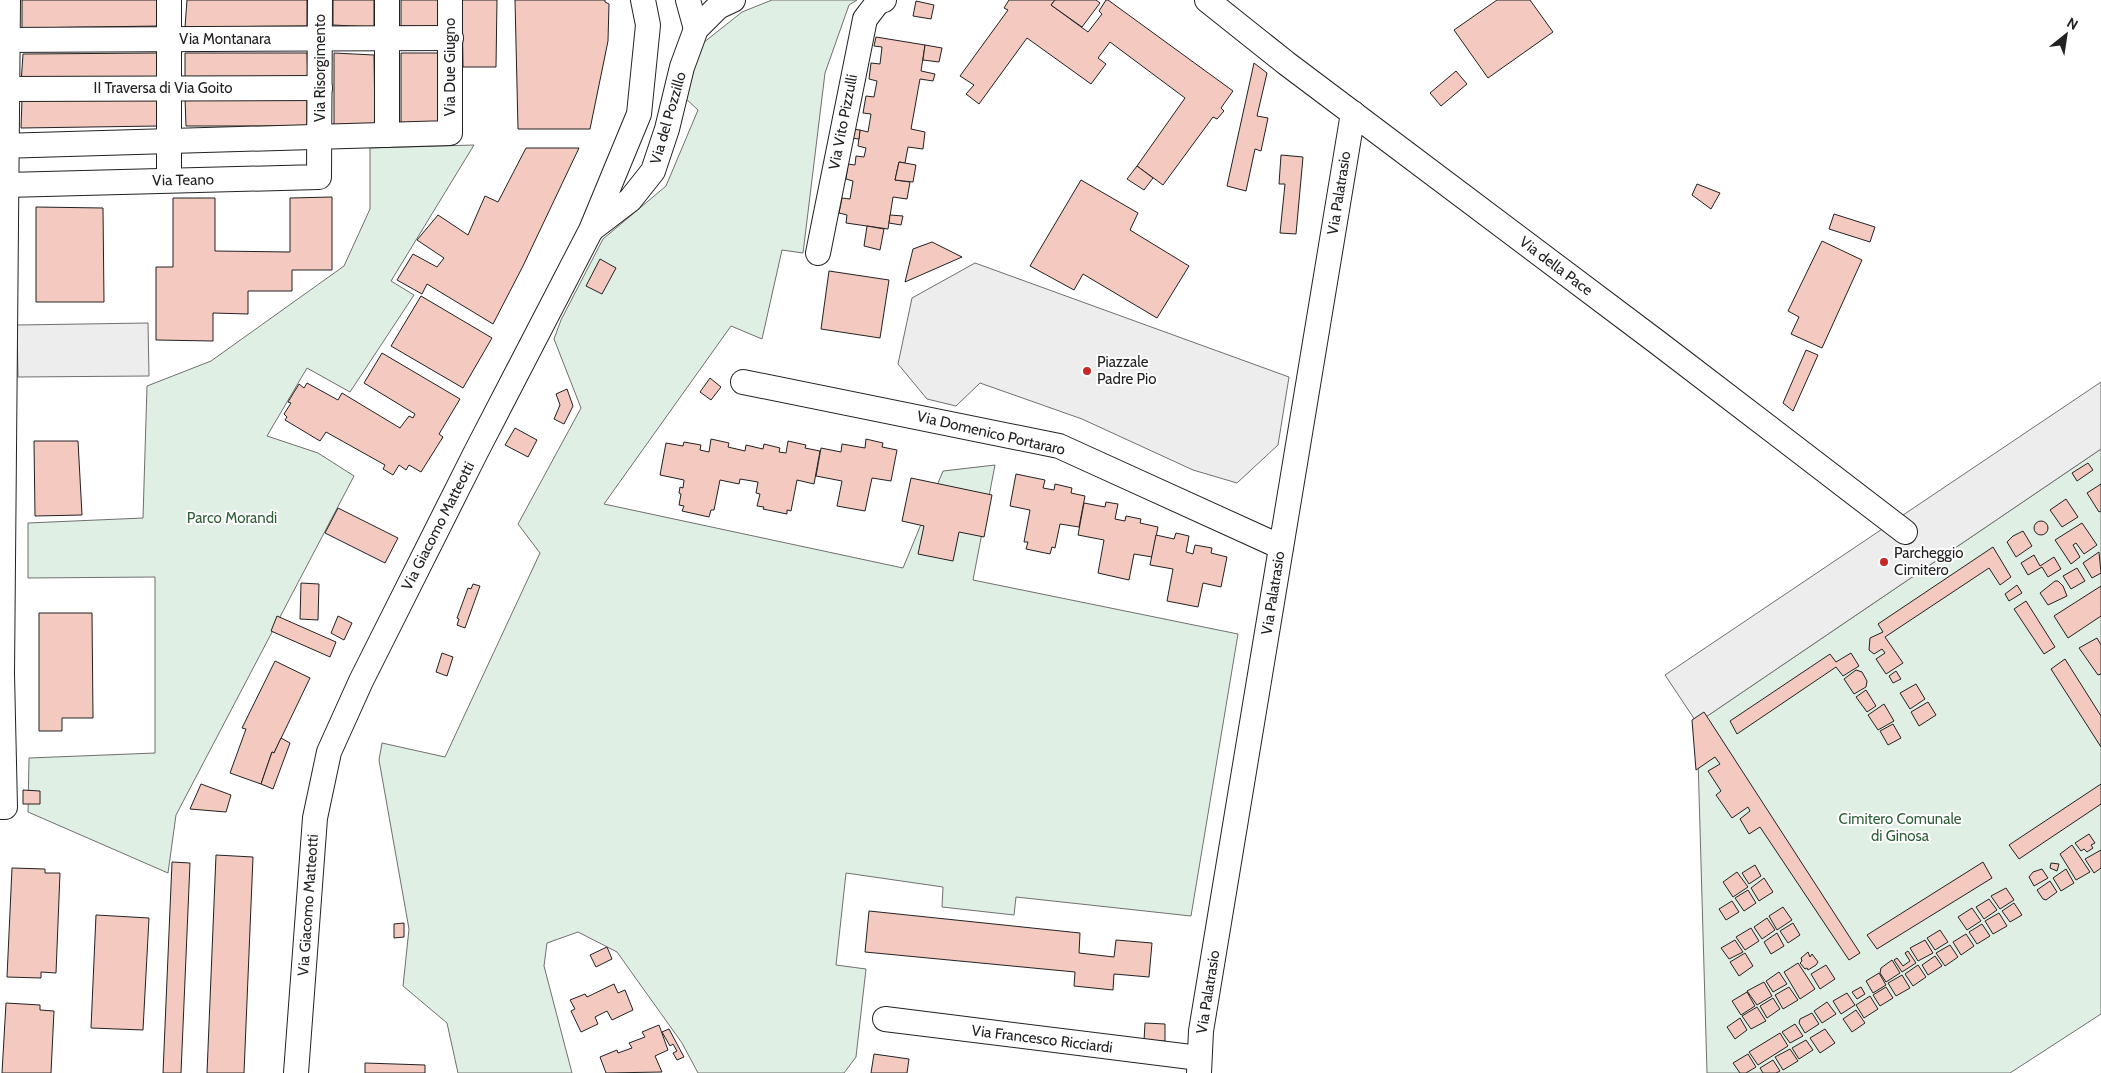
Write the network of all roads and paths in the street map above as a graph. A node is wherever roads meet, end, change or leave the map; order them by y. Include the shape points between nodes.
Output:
1 (8, 0) edge
2 (169, 0) edge
3 (320, 0) edge
4 (387, 0) edge
5 (450, 0) edge
6 (643, 0) edge
7 (688, 0) edge
8 (733, 0) edge
9 (884, 0) edge
10 (1207, 0) edge
11 (696, 29) junction
12 (320, 38) junction
13 (387, 38) junction
14 (451, 38) junction
15 (169, 39) junction
16 (4, 40) edge
17 (169, 88) junction
18 (320, 88) junction
19 (7, 89) junction
20 (1353, 113) junction
21 (387, 135) junction
22 (320, 137) junction
23 (169, 141) junction
24 (3, 146) edge
25 (169, 180) junction
26 (6, 185) junction
27 (591, 230) junction
28 (818, 253) dead end
29 (3, 293) edge
30 (743, 382) dead end
31 (2, 398) edge
32 (1905, 532) dead end
33 (2, 546) edge
34 (1281, 547) junction
35 (1, 674) edge
36 (2, 807) edge
37 (886, 1019) dead end
38 (1199, 1066) edge
39 (296, 1073) edge

1 - 16 street
2 - 15 street
3 - 12 street, Via Risorgimento
4 - 13 street
5 - 14 street, Via Due Giugno
6 - 27 street, Via Giacomo Matteotti via 648,25 639,114
7 - 11 street
8 - 11 street, Via del Pozzillo via 718,7
9 - 28 street, Via Vito Pizzulli via 878,2 865,20
10 - 20 street, Via della Pace
11 - 27 street, Via del Pozzillo via 652,171 630,200
12 - 13 street, Via Montanara
12 - 15 street, Via Montanara
12 - 18 street, Via Risorgimento
13 - 14 street, Via Montanara
13 - 21 street
14 - 21 street, Via Due Giugno via 450,133
15 - 16 street, Via Montanara
15 - 17 street
16 - 19 street
17 - 18 street, II Traversa di Via Goito
17 - 19 street, II Traversa di Via Goito
17 - 23 street
18 - 22 street, Via Risorgimento
19 - 24 street
20 - 32 street, Via della Pace
20 - 34 street, Via Palatrasio
21 - 22 street
22 - 23 street
22 - 25 street, Via Teano via 320,177
23 - 24 street
23 - 25 street
24 - 26 street
25 - 26 street, Via Teano
26 - 29 street
27 - 39 street, Via Giacomo Matteotti via 361,681 329,752 314,818
29 - 31 street
30 - 34 street, Via Domenico Portararo via 1059,446
31 - 33 street
33 - 35 street
34 - 38 street, Via Palatrasio via 1201,1031
35 - 36 street
37 - 38 street, Via Francesco Ricciardi

